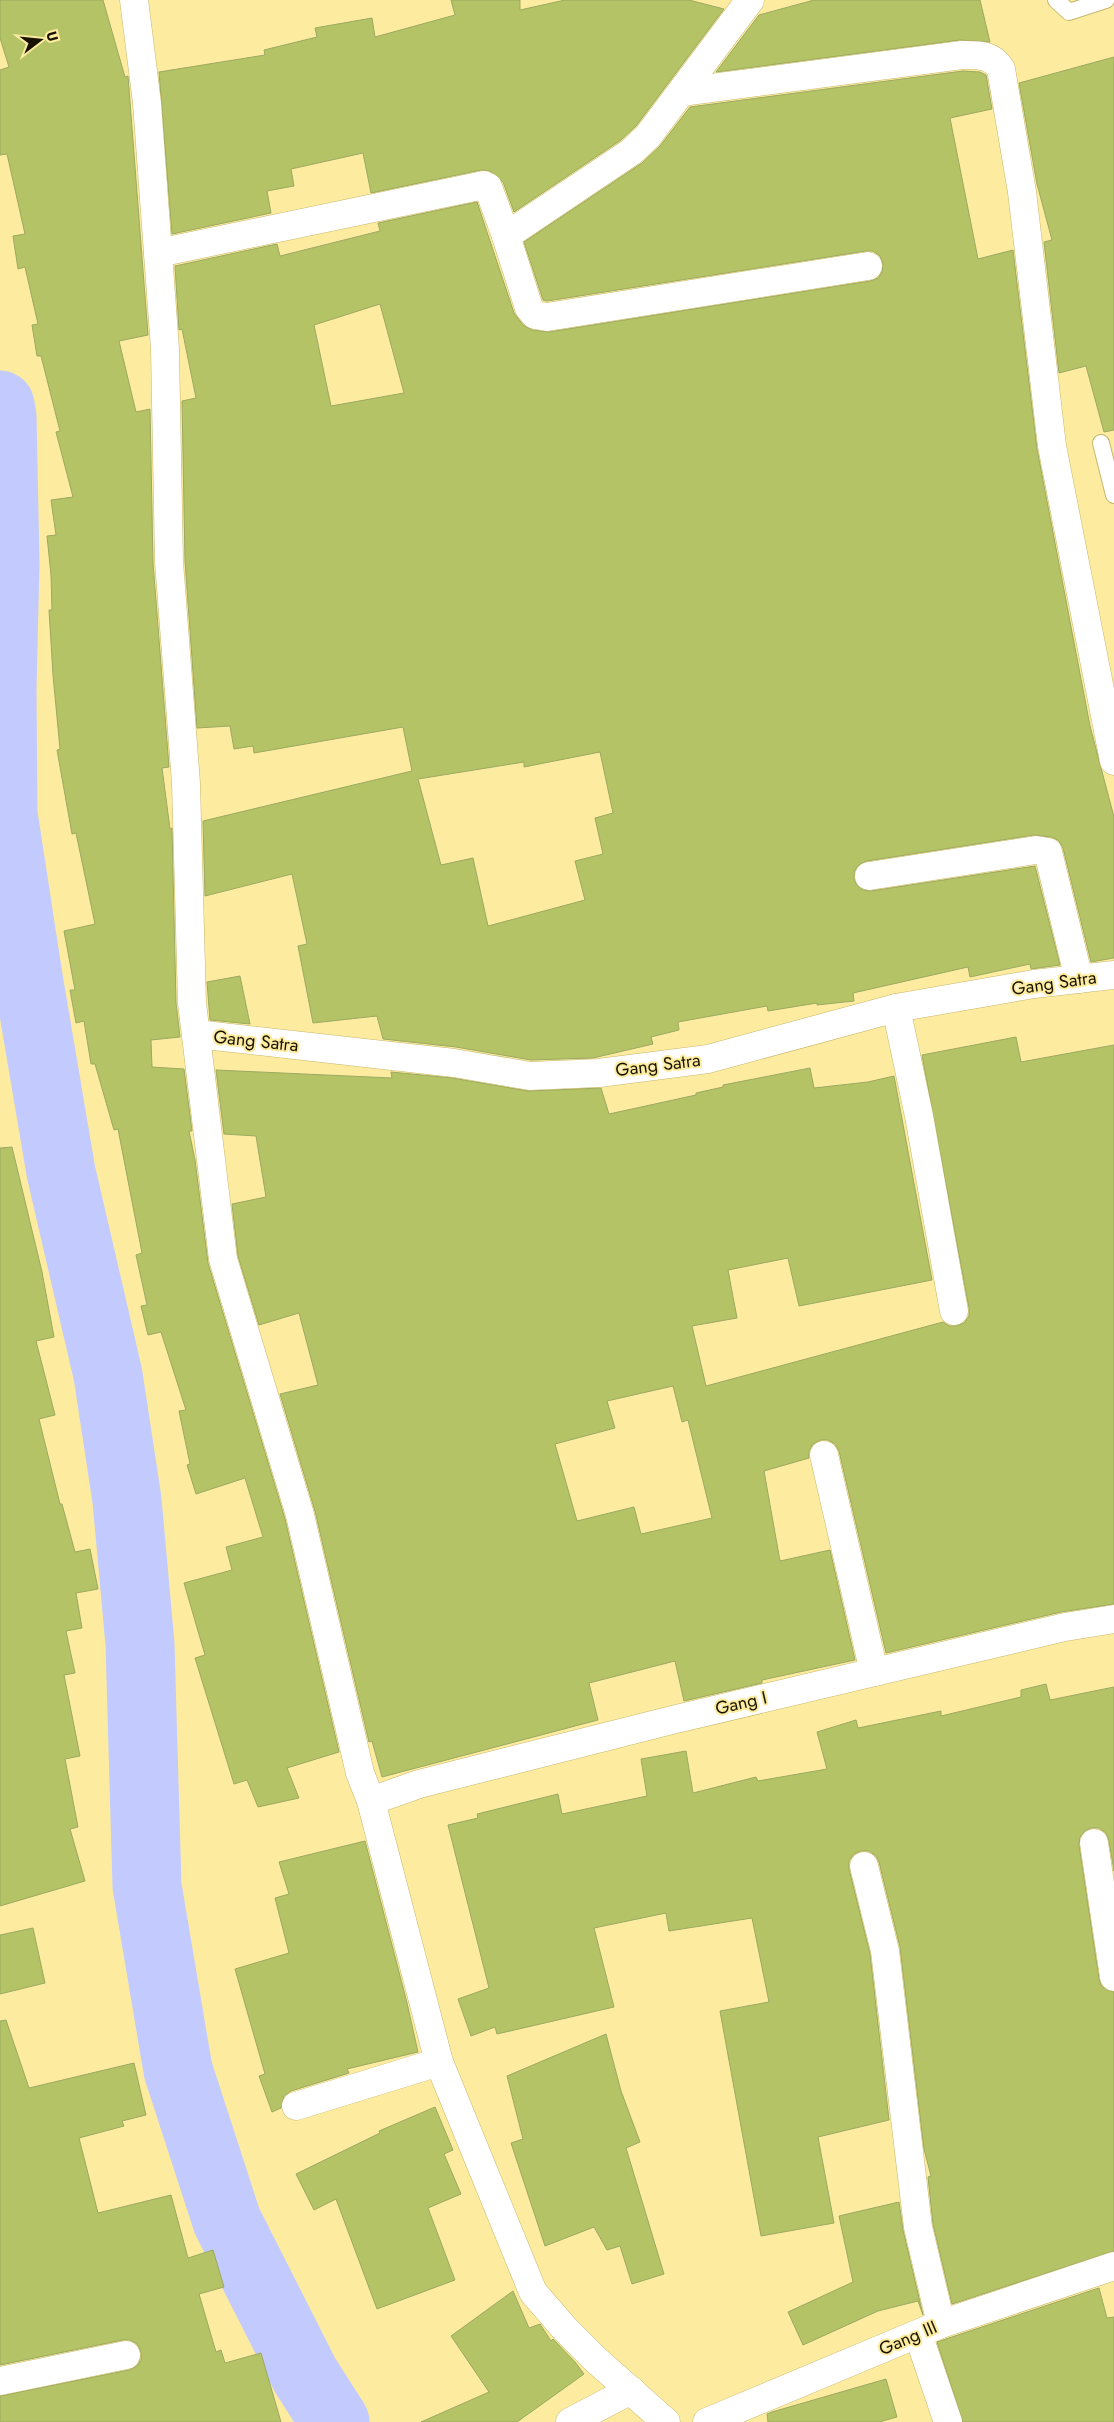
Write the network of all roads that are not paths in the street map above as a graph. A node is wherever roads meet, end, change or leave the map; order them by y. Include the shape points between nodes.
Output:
1 (134, 0) edge
2 (750, 0) edge
3 (1056, 0) edge
4 (1106, 0) edge
5 (681, 92) junction
6 (506, 236) junction
7 (158, 253) junction
8 (868, 266) dead end
9 (1101, 443) dead end
10 (1114, 495) edge
11 (1114, 761) edge
12 (869, 876) dead end
13 (1114, 975) edge
14 (1079, 979) junction
15 (896, 1008) junction
16 (196, 1034) junction
17 (954, 1311) dead end
18 (824, 1456) dead end
19 (1114, 1619) edge
20 (874, 1672) junction
21 (371, 1801) junction
22 (1094, 1843) dead end
23 (864, 1866) dead end
24 (1114, 1977) edge
25 (439, 2062) junction
26 (296, 2106) dead end
27 (1114, 2266) edge
28 (929, 2329) junction
29 (126, 2355) dead end
30 (0, 2382) edge
31 (630, 2390) junction
32 (570, 2422) edge
33 (666, 2422) edge
34 (707, 2422) edge
35 (948, 2422) edge

1 - 7 street
2 - 5 street
3 - 4 lane via 1069,12
5 - 6 street via 648,136 631,152
5 - 11 street via 962,55 990,58 999,65 1022,192 1052,446
6 - 7 street via 488,187 484,185
6 - 8 street via 530,308 536,315 547,317
7 - 16 street via 165,349 169,562 186,783 192,1003
9 - 10 lane
12 - 14 street via 1036,850 1048,852
13 - 14 street, Gang Satra
14 - 15 street, Gang Satra
15 - 16 street, Gang Satra via 708,1059 599,1073 530,1076 454,1063
15 - 17 street
16 - 21 street via 222,1258 300,1515 360,1773
18 - 20 street
19 - 20 street, Gang I via 1065,1627
20 - 21 street, Gang I via 419,1784
21 - 25 street
22 - 24 street
23 - 28 street via 885,1951
25 - 26 street
25 - 31 street via 534,2292 565,2329
27 - 28 street, Gang III
28 - 34 street, Gang III
28 - 35 street
29 - 30 street
31 - 32 street
31 - 33 street

